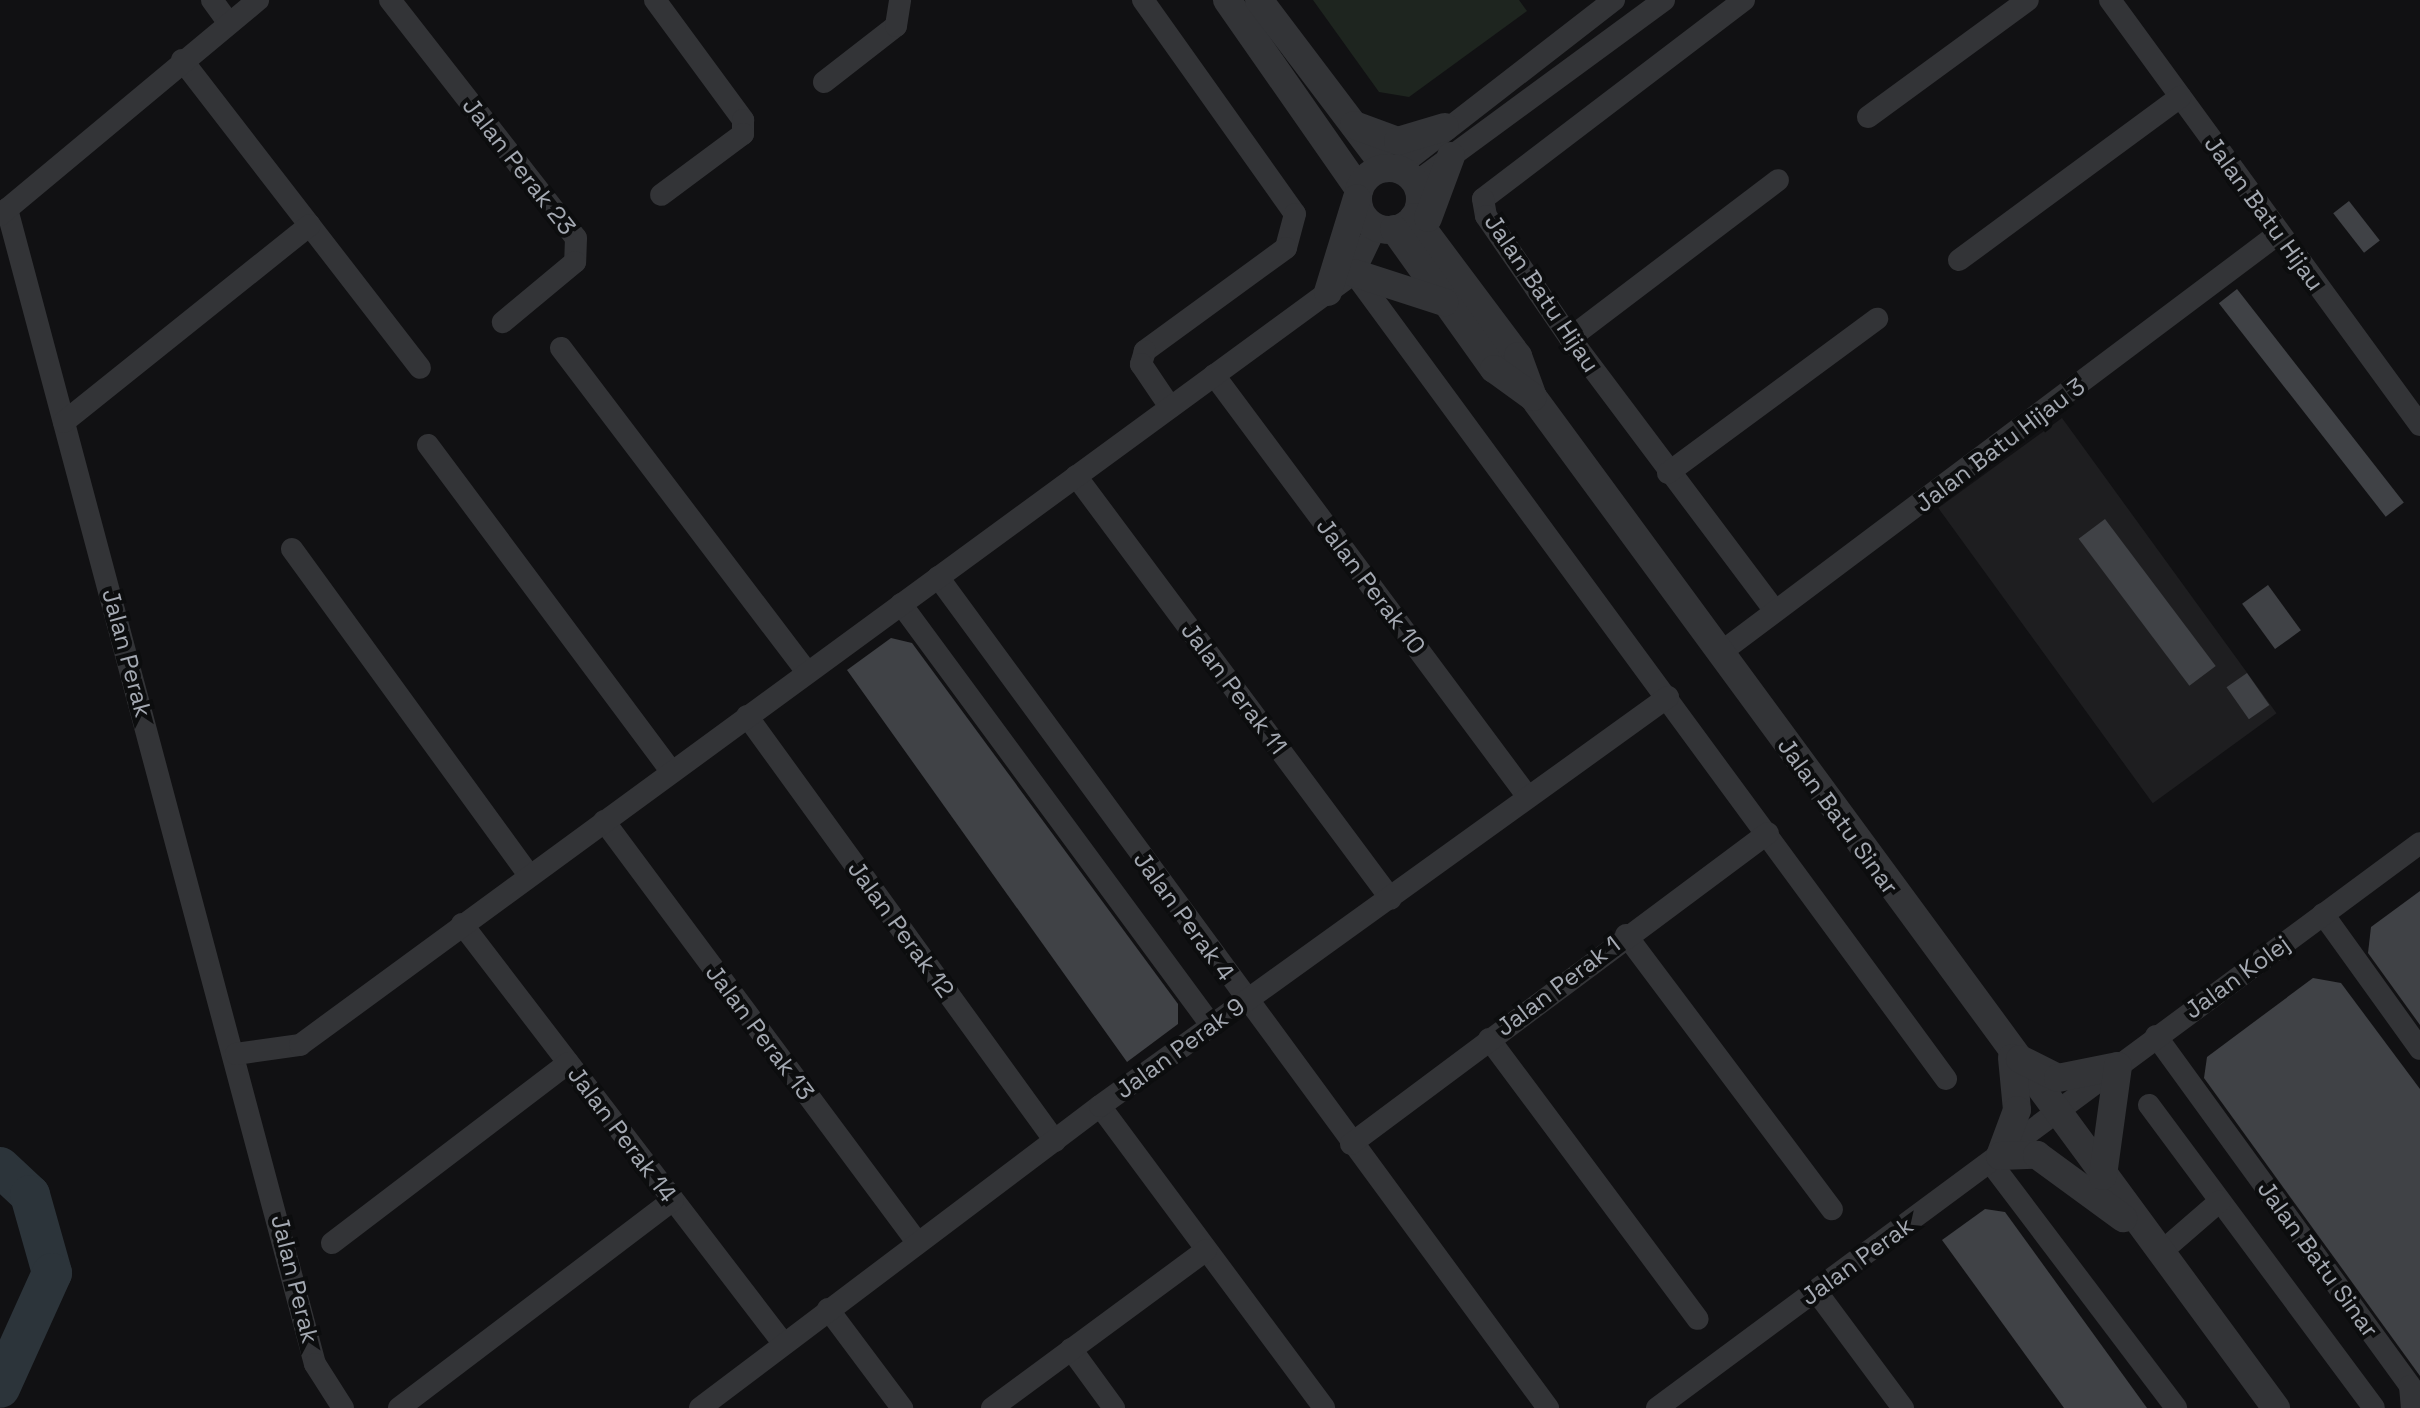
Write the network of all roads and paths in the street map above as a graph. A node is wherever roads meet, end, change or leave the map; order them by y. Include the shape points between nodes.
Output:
1 (212, 0) edge
2 (258, 0) edge
3 (390, 0) edge
4 (655, 0) edge
5 (900, 0) edge
6 (1143, 0) edge
7 (1227, 0) edge
8 (1259, 0) edge
9 (1614, 0) edge
10 (1664, 0) edge
11 (1744, 0) edge
12 (2028, 0) edge
13 (2110, 0) edge
14 (229, 23) junction
15 (182, 60) junction
16 (824, 82) dead end
17 (2180, 97) junction
18 (1868, 117) dead end
19 (1350, 122) junction
20 (1445, 127) junction
21 (1451, 156) junction
22 (1399, 173) junction
23 (1778, 180) dead end
24 (1358, 194) junction
25 (661, 195) dead end
26 (3, 212) edge
27 (310, 225) junction
28 (1394, 225) junction
29 (2278, 234) junction
30 (1431, 241) junction
31 (1959, 260) dead end
32 (1354, 273) junction
33 (1328, 292) junction
34 (1448, 305) junction
35 (1877, 319) dead end
36 (503, 322) dead end
37 (1570, 338) junction
38 (561, 348) dead end
39 (420, 368) dead end
40 (1214, 375) junction
41 (1533, 397) junction
42 (1170, 407) junction
43 (64, 422) junction
44 (2420, 425) edge
45 (428, 445) dead end
46 (1668, 473) junction
47 (1076, 476) junction
48 (292, 549) dead end
49 (938, 577) junction
50 (901, 604) junction
51 (1775, 611) junction
52 (1720, 653) junction
53 (807, 672) junction
54 (1668, 697) junction
55 (747, 716) junction
56 (671, 771) junction
57 (1528, 797) junction
58 (604, 821) junction
59 (1768, 833) junction
60 (2417, 848) edge
61 (529, 875) junction
62 (1391, 899) junction
63 (2323, 914) junction
64 (462, 924) junction
65 (1626, 935) junction
66 (1245, 1001) junction
67 (1211, 1025) junction
68 (2156, 1036) junction
69 (1489, 1039) junction
70 (2420, 1049) edge
71 (2011, 1053) junction
72 (236, 1054) junction
73 (568, 1063) junction
74 (2118, 1066) junction
75 (1946, 1079) dead end
76 (2149, 1105) dead end
77 (1100, 1106) junction
78 (2056, 1113) junction
79 (1055, 1141) junction
80 (1351, 1144) junction
81 (1995, 1160) junction
82 (2103, 1176) junction
83 (673, 1200) junction
84 (2220, 1201) junction
85 (1832, 1209) dead end
86 (917, 1242) junction
87 (332, 1243) dead end
88 (2154, 1245) junction
89 (1206, 1250) junction
90 (1816, 1291) junction
91 (828, 1309) junction
92 (1698, 1319) dead end
93 (783, 1343) junction
94 (1071, 1349) junction
95 (343, 1408) edge
96 (399, 1408) edge
97 (700, 1408) edge
98 (902, 1408) edge
99 (992, 1408) edge
100 (1114, 1408) edge
101 (1324, 1408) edge
102 (1548, 1408) edge
103 (1657, 1408) edge
104 (1903, 1408) edge
105 (2176, 1408) edge
106 (2276, 1408) edge
107 (2374, 1408) edge
108 (2412, 1408) edge

1 - 14 street
2 - 14 street, Jalan Perak
3 - 36 street, Jalan Perak 23 via 576,238 575,262
4 - 25 street via 743,120 737,140
5 - 16 street via 896,26
6 - 42 street via 1295,214 1286,248 1145,351 1141,364
7 - 24 street
8 - 19 street
9 - 20 street
10 - 21 street
11 - 37 street, Jalan Batu Hijau via 1483,199 1486,216
12 - 18 street
13 - 17 street, Jalan Batu Hijau
14 - 15 street, Jalan Perak
15 - 26 street, Jalan Perak
15 - 27 street
17 - 29 street, Jalan Batu Hijau
17 - 31 street
19 - 20 street via 1398,141
19 - 22 street
20 - 22 street
21 - 22 street
21 - 30 street via 1429,206
22 - 24 street
22 - 28 street
23 - 37 street
24 - 28 street
24 - 33 street
26 - 43 street, Jalan Perak
27 - 39 street
27 - 43 street
28 - 30 street, Jalan Batu Sinar
28 - 32 street
28 - 34 street
29 - 44 street, Jalan Batu Hijau
29 - 51 street, Jalan Batu Hijau 3
30 - 41 street, Jalan Batu Sinar via 1518,356
32 - 33 street
32 - 34 street
32 - 54 street
33 - 40 street
34 - 41 street via 1494,369
35 - 46 street
37 - 46 street, Jalan Batu Hijau
38 - 53 street
40 - 42 street
40 - 57 street, Jalan Perak 10
41 - 52 street, Jalan Batu Sinar
42 - 47 street
43 - 72 street, Jalan Perak
45 - 56 street
46 - 51 street, Jalan Batu Hijau
47 - 49 street
47 - 62 street, Jalan Perak 11
48 - 61 street
49 - 50 street
49 - 66 street, Jalan Perak 4
50 - 53 street
50 - 67 street, Jalan Perak 4
51 - 52 street, Jalan Batu Hijau 3
52 - 71 street, Jalan Batu Sinar
53 - 55 street
54 - 57 street, Jalan Perak 9
54 - 59 street
55 - 56 street
55 - 79 street, Jalan Perak 12
56 - 58 street
57 - 62 street, Jalan Perak 9
58 - 61 street
58 - 86 street, Jalan Perak 13
59 - 65 street, Jalan Perak 1
59 - 75 street
60 - 63 street, Jalan Kolej
61 - 64 street
62 - 66 street, Jalan Perak 9
63 - 68 street, Jalan Kolej
63 - 70 street
64 - 72 street via 300,1045
64 - 73 street, Jalan Perak 14
65 - 69 street, Jalan Perak 1
65 - 85 street
66 - 67 street, Jalan Perak 9
66 - 80 street, Jalan Perak 4
67 - 77 street, Jalan Perak 9
68 - 74 street, Jalan Kolej
68 - 108 street, Jalan Batu Sinar via 2410,1386
69 - 80 street, Jalan Perak 1
69 - 92 street
71 - 74 street via 2058,1078
71 - 78 street, Jalan Batu Sinar
71 - 81 street via 2017,1110
72 - 95 street, Jalan Perak via 315,1364
73 - 83 street, Jalan Perak 14
73 - 87 street
74 - 78 street, Jalan Kolej
74 - 82 street
76 - 84 street
77 - 79 street, Jalan Perak 9
77 - 89 street
78 - 81 street, Jalan Perak
78 - 82 street, Jalan Batu Sinar
79 - 86 street, Jalan Perak 9
80 - 102 street, Jalan Perak 4
81 - 88 street via 2037,1155
81 - 90 street, Jalan Perak
81 - 105 street
82 - 88 street, Jalan Batu Sinar
83 - 93 street, Jalan Perak 14
83 - 96 street
84 - 88 street
84 - 107 street
86 - 91 street, Jalan Perak 9
88 - 106 street, Jalan Batu Sinar
89 - 94 street
89 - 101 street
90 - 103 street, Jalan Perak
90 - 104 street
91 - 93 street, Jalan Perak 9
91 - 98 street
93 - 97 street, Jalan Perak 9
94 - 99 street
94 - 100 street

